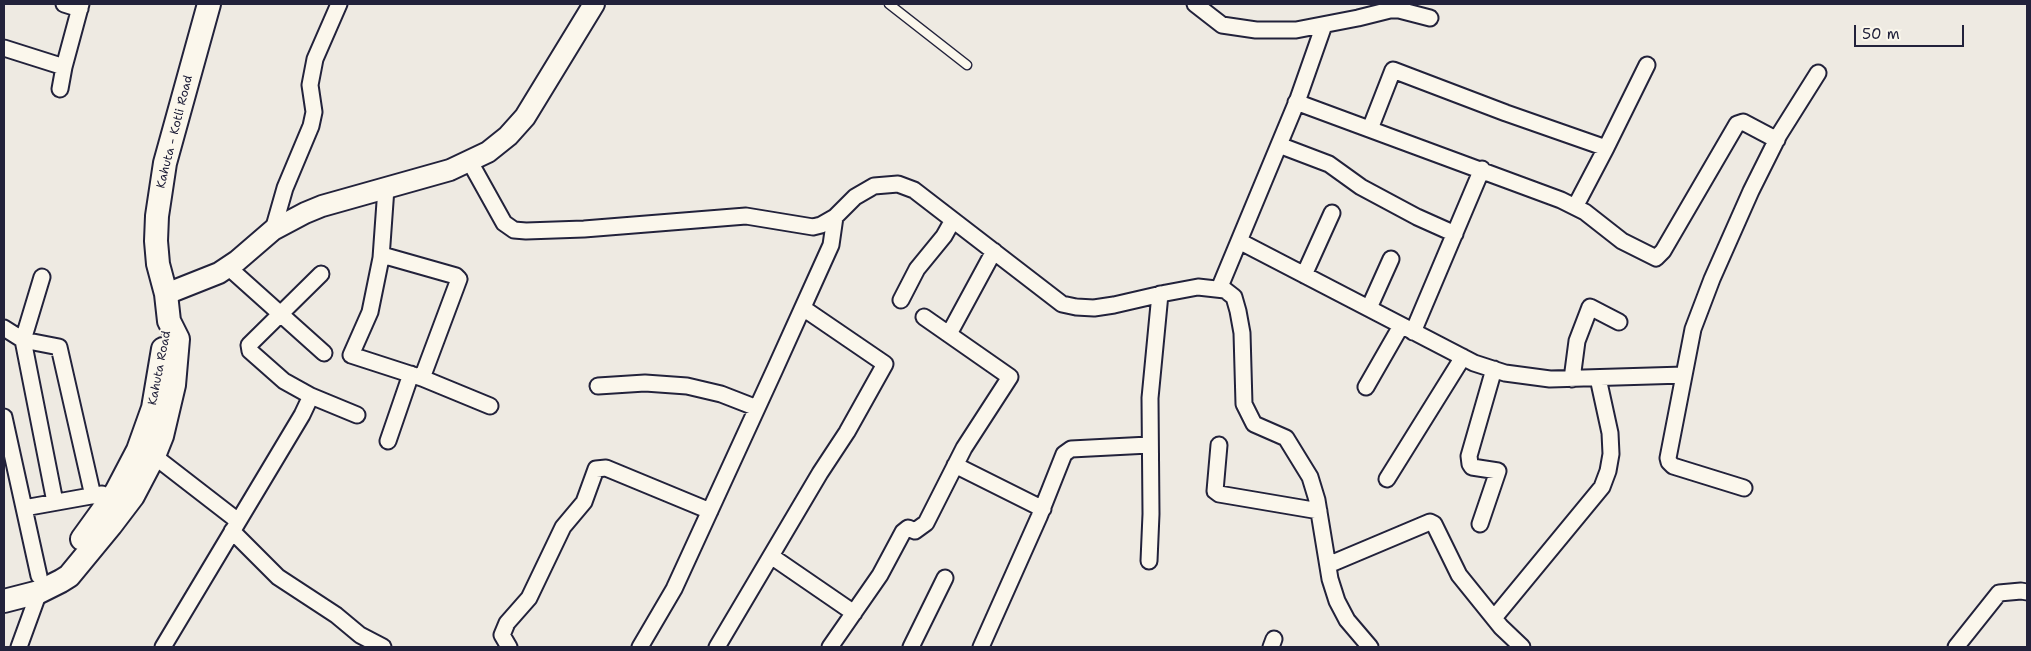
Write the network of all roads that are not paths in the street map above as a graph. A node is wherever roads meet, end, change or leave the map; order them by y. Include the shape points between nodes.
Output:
1 (64, 4) edge
2 (209, 4) edge
3 (339, 4) edge
4 (594, 4) edge
5 (889, 4) edge
6 (1194, 4) edge
7 (81, 6) edge
8 (1430, 18) dead end
9 (1324, 25) junction
10 (4, 48) edge
11 (966, 64) dead end
12 (1647, 64) dead end
13 (64, 67) junction
14 (1818, 73) dead end
15 (60, 89) dead end
16 (1296, 102) junction
17 (1370, 129) junction
18 (1777, 140) junction
19 (1279, 145) junction
20 (1606, 148) junction
21 (470, 162) junction
22 (1482, 170) junction
23 (386, 188) junction
24 (1574, 207) junction
25 (1332, 213) dead end
26 (835, 217) junction
27 (953, 220) junction
28 (272, 230) junction
29 (1455, 234) junction
30 (1239, 241) junction
31 (994, 251) junction
32 (382, 255) junction
33 (1391, 259) dead end
34 (228, 267) junction
35 (321, 274) dead end
36 (1304, 275) junction
37 (42, 277) dead end
38 (1219, 289) junction
39 (166, 294) junction
40 (1160, 294) junction
41 (901, 300) dead end
42 (803, 308) junction
43 (1369, 308) junction
44 (280, 314) junction
45 (924, 317) dead end
46 (169, 321) junction
47 (1619, 322) dead end
48 (4, 328) edge
49 (1407, 329) junction
50 (949, 334) junction
51 (22, 340) junction
52 (324, 353) dead end
53 (1463, 357) junction
54 (1494, 369) junction
55 (1684, 375) junction
56 (417, 376) junction
57 (1598, 378) junction
58 (1572, 379) junction
59 (598, 386) dead end
60 (1366, 386) dead end
61 (311, 396) junction
62 (490, 406) dead end
63 (757, 408) junction
64 (357, 415) dead end
65 (4, 416) edge
66 (388, 441) dead end
67 (1149, 445) junction
68 (1219, 445) dead end
69 (154, 456) junction
70 (955, 466) junction
71 (1387, 479) dead end
72 (1744, 488) dead end
73 (116, 492) junction
74 (93, 496) junction
75 (55, 502) junction
76 (24, 508) junction
77 (1042, 509) junction
78 (1319, 511) junction
79 (710, 512) junction
80 (1480, 524) dead end
81 (235, 526) junction
82 (771, 556) junction
83 (1149, 561) dead end
84 (1328, 566) junction
85 (945, 578) dead end
86 (39, 584) junction
87 (4, 587) edge
88 (2027, 592) edge
89 (4, 601) edge
90 (854, 613) junction
91 (1494, 618) junction
92 (1365, 645) edge
93 (19, 647) edge
94 (163, 647) edge
95 (383, 647) edge
96 (509, 647) edge
97 (640, 647) edge
98 (717, 647) edge
99 (830, 647) edge
100 (911, 647) edge
101 (981, 647) edge
102 (1522, 647) edge
103 (1956, 647) edge

1 - 7 street
2 - 39 main road, Kahuta - Kotli Road via 160,190 156,242
3 - 28 street via 315,59 310,85 314,112 311,126 285,188
4 - 21 main road via 525,117 508,136
5 - 11 lane
6 - 9 street via 1222,25 1256,30 1296,30
7 - 13 street
8 - 9 street via 1390,10
9 - 16 street
10 - 13 street
12 - 20 street
13 - 15 street
14 - 18 street
16 - 17 street
16 - 19 street
17 - 20 street via 1393,70
17 - 22 street
18 - 24 street via 1743,122 1738,124 1656,258 1622,241
18 - 55 street via 1712,279 1693,329
19 - 29 street via 1329,164 1361,187
19 - 30 street
20 - 24 street
21 - 23 main road
21 - 26 street via 504,223 514,230 584,229 746,216 813,228
22 - 24 street
22 - 29 street
23 - 28 main road via 322,206
23 - 32 street
25 - 36 street
26 - 27 street via 855,197 874,186 898,184 914,190
26 - 42 street via 831,245
27 - 31 street
27 - 41 street via 917,269
28 - 34 main road
29 - 49 street
30 - 36 street
30 - 38 street
31 - 40 street via 1062,304 1076,308 1114,305
31 - 50 street
32 - 56 street via 370,312 351,355
32 - 56 street via 459,279
33 - 43 street
34 - 39 main road
34 - 44 street
35 - 44 street
36 - 43 street
37 - 51 street
38 - 40 street via 1198,288
38 - 78 street via 1234,297 1238,311 1242,333 1244,404 1254,424 1286,438 1310,478
39 - 46 main road, Kahuta - Kotli Road
40 - 67 street
42 - 63 street
42 - 82 street via 885,364
43 - 49 street
44 - 52 street
44 - 61 street via 249,345 250,351 284,381
45 - 50 street
46 - 69 main road, Kahuta Road via 178,339 176,369 169,412
46 - 73 main road, Kahuta Road via 148,424
47 - 58 street via 1590,307 1577,341
48 - 51 street
49 - 53 street
49 - 60 street
50 - 70 street via 1010,377
51 - 74 street via 59,346
51 - 75 street
53 - 54 street
53 - 71 street
54 - 58 street via 1530,377
54 - 80 street via 1469,456 1472,467 1498,472
55 - 57 street
55 - 72 street via 1669,462
56 - 62 street
56 - 66 street
57 - 58 street
57 - 91 street via 1610,433 1611,454 1602,487
59 - 63 street via 645,383 687,386 721,394
61 - 64 street
61 - 81 street
63 - 79 street
65 - 76 street
67 - 77 street via 1071,449 1064,454
67 - 83 street
68 - 78 street via 1215,491 1219,494
69 - 81 street
69 - 86 main road, Kahuta Road via 133,496 79,565 61,582
70 - 77 street
70 - 90 street via 926,523 915,531 908,528 903,532 880,575
73 - 74 street
73 - 86 main road, Kahuta Road via 70,554
74 - 75 street
75 - 76 street
76 - 86 street
77 - 101 street
78 - 84 street
79 - 96 street via 606,468 596,469 584,502 563,527 529,598 507,624 502,635
79 - 97 street via 674,589
81 - 94 street
81 - 95 street via 278,576
82 - 90 street
82 - 98 street
84 - 91 street via 1430,522 1434,524 1459,575
84 - 92 street via 1337,601
85 - 100 street
86 - 87 main road, Kahuta Road
86 - 89 main road, Kahuta Road
86 - 93 street
88 - 103 street via 2000,593
90 - 99 street
91 - 102 street

